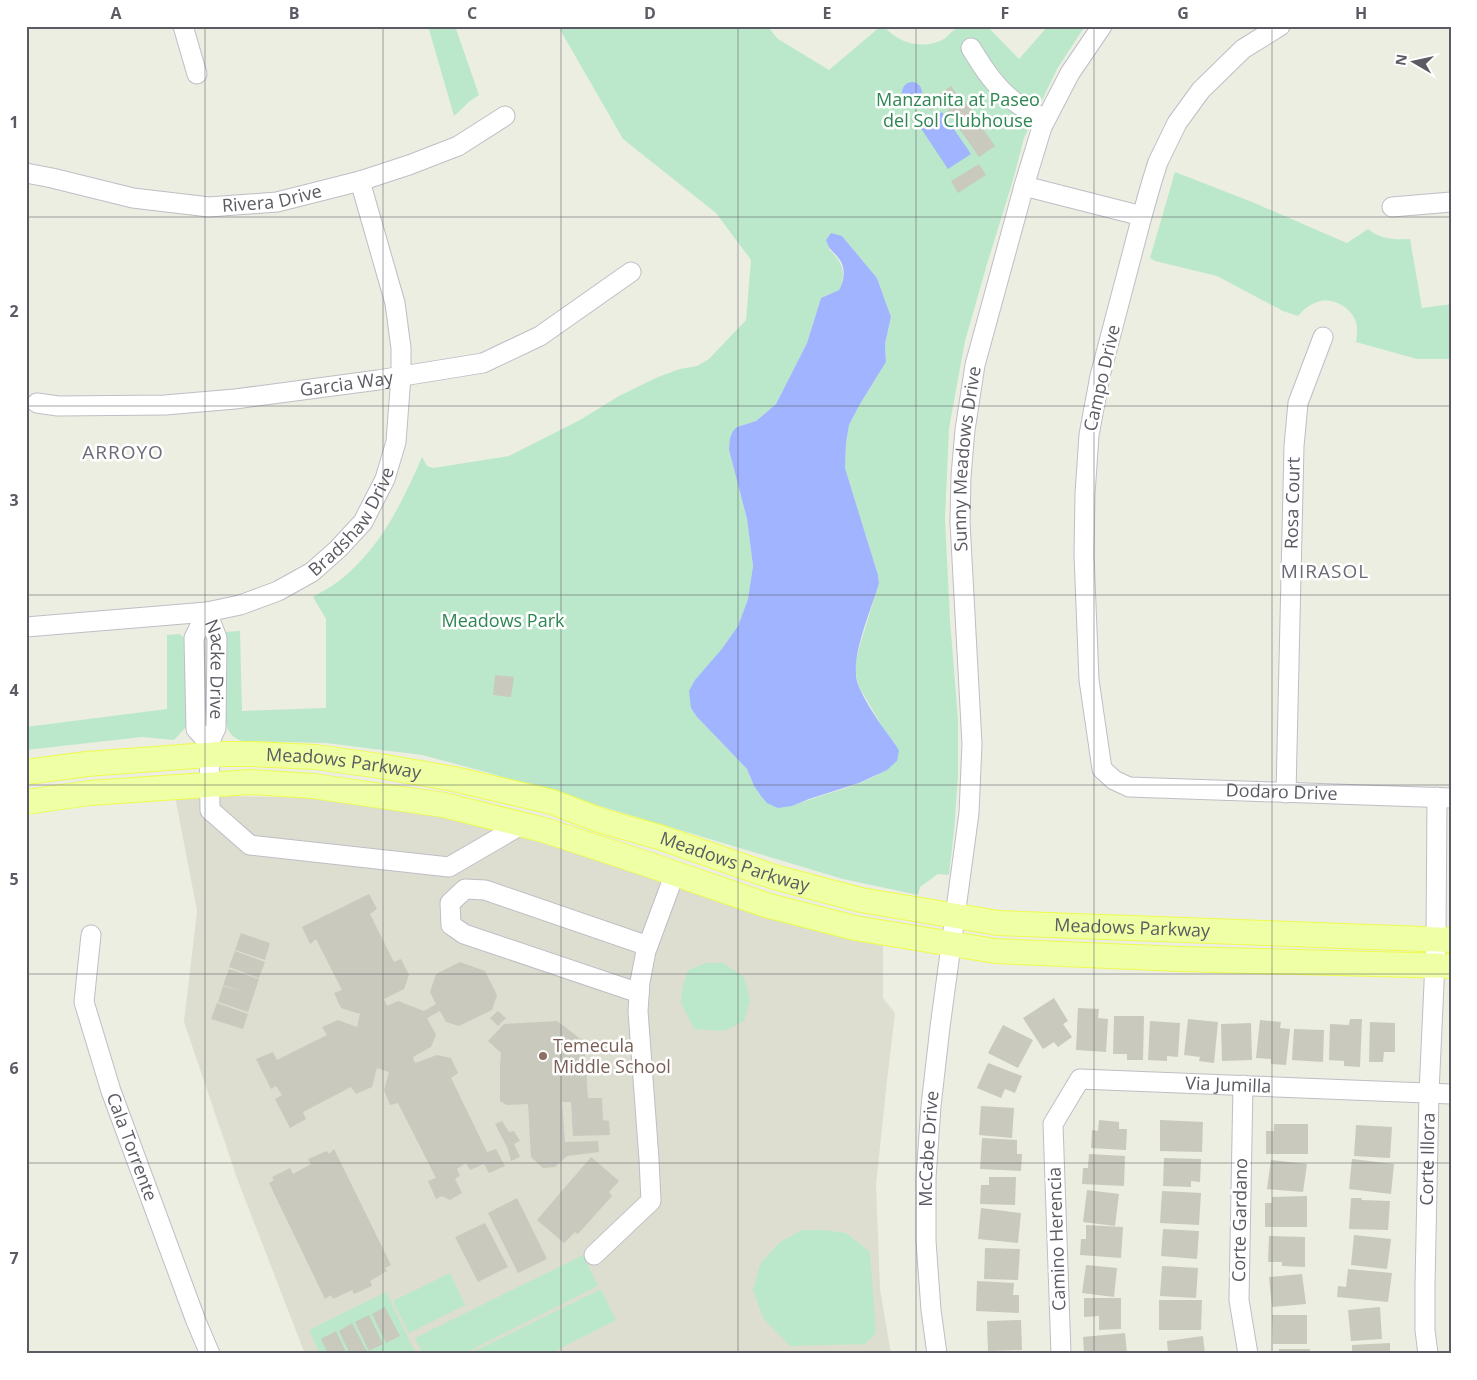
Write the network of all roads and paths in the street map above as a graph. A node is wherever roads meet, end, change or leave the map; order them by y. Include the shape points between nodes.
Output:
1 (183, 26) edge
2 (1102, 26) edge
3 (1280, 26) edge
4 (971, 48) dead end
5 (197, 74) dead end
6 (505, 116) dead end
7 (1046, 119) junction
8 (26, 173) edge
9 (360, 181) junction
10 (1024, 186) junction
11 (1451, 202) edge
12 (1392, 207) dead end
13 (1142, 216) junction
14 (631, 272) dead end
15 (1323, 337) dead end
16 (402, 376) junction
17 (37, 402) dead end
18 (206, 612) junction
19 (26, 627) edge
20 (209, 749) junction
21 (26, 772) edge
22 (1114, 780) joint
23 (209, 785) junction
24 (1286, 793) junction
25 (1444, 798) edge
26 (26, 802) edge
27 (521, 825) junction
28 (675, 873) junction
29 (955, 916) junction
30 (91, 935) dead end
31 (1443, 940) edge
32 (951, 944) junction
33 (648, 946) junction
34 (1443, 966) edge
35 (639, 993) junction
36 (1243, 1085) junction
37 (1430, 1092) junction
38 (1451, 1094) edge
39 (1054, 1124) joint
40 (594, 1255) dead end
41 (210, 1354) edge
42 (937, 1354) edge
43 (1061, 1354) edge
44 (1248, 1354) edge
45 (1428, 1354) edge

1 - 5 street
2 - 7 street, Sunny Meadows Drive via 1070,73
3 - 13 street, Campo Drive via 1243,49 1201,90 1177,123 1158,162
4 - 7 street via 1005,93 1017,104
6 - 9 street, Rivera Drive via 458,146
7 - 10 street, Sunny Meadows Drive
8 - 9 street, Rivera Drive via 133,198 209,207 277,202
9 - 16 street, Bradshaw Drive via 395,302
10 - 13 street
10 - 29 street, Sunny Meadows Drive via 975,365 965,430 960,522 972,744 969,813
11 - 12 street
13 - 22 street, Campo Drive via 1099,385 1089,435 1085,494 1089,680 1102,769
14 - 16 street, Garcia Way via 540,336 482,363
15 - 24 street, Rosa Court via 1298,403 1294,446
16 - 17 street, Garcia Way via 245,398 165,405 58,406
16 - 18 street, Bradshaw Drive via 396,442 385,479 363,522 312,572 278,592
18 - 19 street, Bradshaw Drive
18 - 20 street, Nacke Drive via 194,638 194,647 196,729
20 - 21 main road, Meadows Parkway
20 - 23 street
20 - 29 main road, Meadows Parkway via 316,757 454,779 552,802 784,880 861,900
22 - 24 street, Dodaro Drive via 1129,787
23 - 26 main road, Meadows Parkway via 90,793
23 - 27 main road, Meadows Parkway via 250,782 313,786 444,805
23 - 27 street via 210,810 250,845 449,867
24 - 25 street, Dodaro Drive
25 - 31 street, Corte Illora
27 - 28 main road, Meadows Parkway
28 - 32 main road, Meadows Parkway via 766,905 855,928
28 - 33 street
29 - 31 main road, Meadows Parkway via 998,923
29 - 32 street, Sunny Meadows Drive
30 - 41 street, Cala Torrente via 84,1002 112,1091
31 - 34 street, Corte Illora
32 - 34 main road, Meadows Parkway via 995,951 1057,954
32 - 42 street, McCabe Drive via 931,1106 926,1178 926,1242
33 - 35 street
33 - 35 street via 485,890 465,889 450,903 451,925 464,934
34 - 37 street, Corte Illora
35 - 40 street via 651,1200
36 - 37 street, Via Jumilla
36 - 39 street, Via Jumilla via 1080,1079
36 - 44 street, Corte Gardano via 1239,1300
37 - 38 street, Via Jumilla
37 - 45 street, Corte Illora via 1424,1285
39 - 43 street, Camino Herencia

